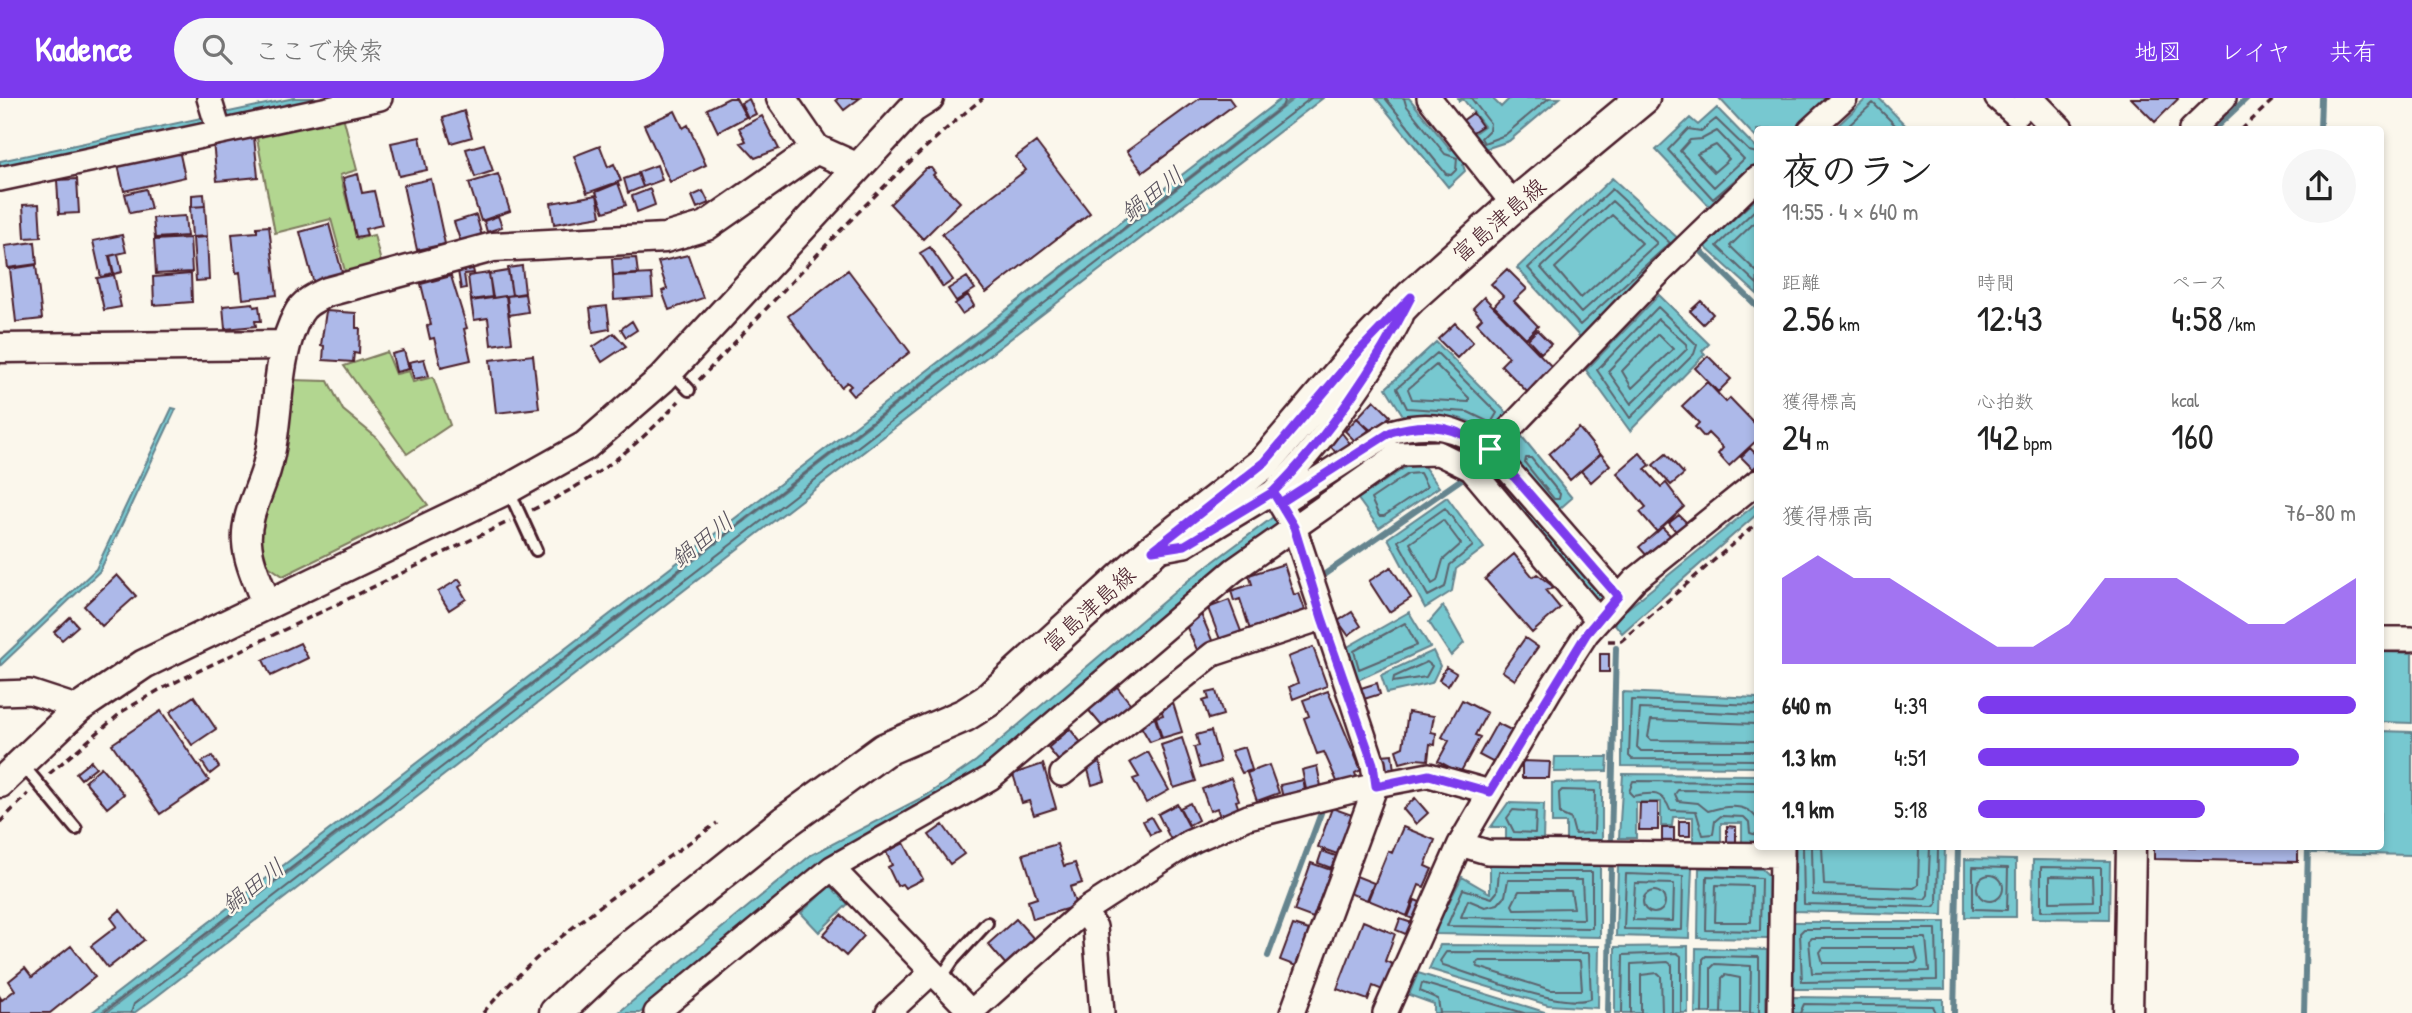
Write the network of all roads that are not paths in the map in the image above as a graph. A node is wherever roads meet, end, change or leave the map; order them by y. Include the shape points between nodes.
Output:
1 (380, 98) edge
2 (781, 98) edge
3 (929, 98) edge
4 (1429, 98) edge
5 (1643, 98) edge
6 (1845, 98) edge
7 (1997, 98) edge
8 (2224, 98) edge
9 (2034, 100) edge
10 (215, 116) edge
11 (1814, 126) edge
12 (2056, 126) edge
13 (2195, 126) edge
14 (816, 149) junction
15 (856, 167) junction
16 (0, 178) edge
17 (1754, 181) edge
18 (1514, 205) junction
19 (1411, 297) junction
20 (285, 345) junction
21 (0, 348) edge
22 (1490, 449) junction
23 (1754, 484) edge
24 (508, 489) junction
25 (1278, 501) junction
26 (1294, 527) junction
27 (536, 550) dead end
28 (1153, 550) junction
29 (1616, 598) junction
30 (266, 603) junction
31 (1322, 618) junction
32 (1596, 622) junction
33 (2384, 639) edge
34 (2412, 639) edge
35 (0, 693) edge
36 (79, 708) junction
37 (30, 774) junction
38 (1062, 774) dead end
39 (0, 783) edge
40 (1376, 786) junction
41 (1490, 792) junction
42 (76, 829) dead end
43 (1460, 844) junction
44 (2132, 850) edge
45 (1782, 851) edge
46 (832, 868) junction
47 (1084, 911) junction
48 (987, 923) dead end
49 (936, 976) junction
50 (970, 1012) edge
51 (556, 1013) edge
52 (656, 1013) edge
53 (888, 1013) edge
54 (1102, 1013) edge
55 (1292, 1013) edge
56 (1385, 1013) edge
57 (1780, 1013) edge
58 (2128, 1013) edge

1 - 10 street
2 - 14 street
3 - 15 street via 912,109
4 - 18 street
5 - 18 main road, 富島津島線
6 - 11 street
7 - 9 street via 2016,115
8 - 13 street
9 - 12 street
10 - 16 street
14 - 15 street
14 - 20 street via 706,226 666,238 493,247 327,292 299,310
15 - 24 street via 680,380 585,446
17 - 22 street
18 - 19 main road, 富島津島線
19 - 25 street via 1387,344
19 - 28 main road, 富島津島線 via 1265,462
20 - 21 street
20 - 30 street via 267,468 247,532 249,556
22 - 25 street via 1440,426 1409,426 1371,443
22 - 29 street
23 - 29 street
24 - 27 lane
24 - 30 street
25 - 26 street
25 - 28 street via 1185,545
26 - 31 street
26 - 32 street via 1399,454 1426,451 1450,456 1471,469
26 - 46 street via 1234,570 990,778
28 - 51 main road, 富島津島線 via 988,701 884,750 701,888
29 - 32 street
30 - 36 street via 144,664
31 - 38 street via 1213,654 1196,664
31 - 40 street via 1373,764
32 - 41 street
33 - 34 street
35 - 36 street via 30,691
36 - 37 street
37 - 39 street
37 - 42 lane
40 - 41 street via 1429,775
40 - 47 street via 1248,817 1190,842
40 - 55 street
41 - 43 street
43 - 45 street via 1487,852
43 - 56 street
44 - 58 street
45 - 57 street
46 - 49 street
46 - 52 street
47 - 50 street
47 - 54 street via 1095,927
48 - 49 lane
49 - 50 street
49 - 53 street

